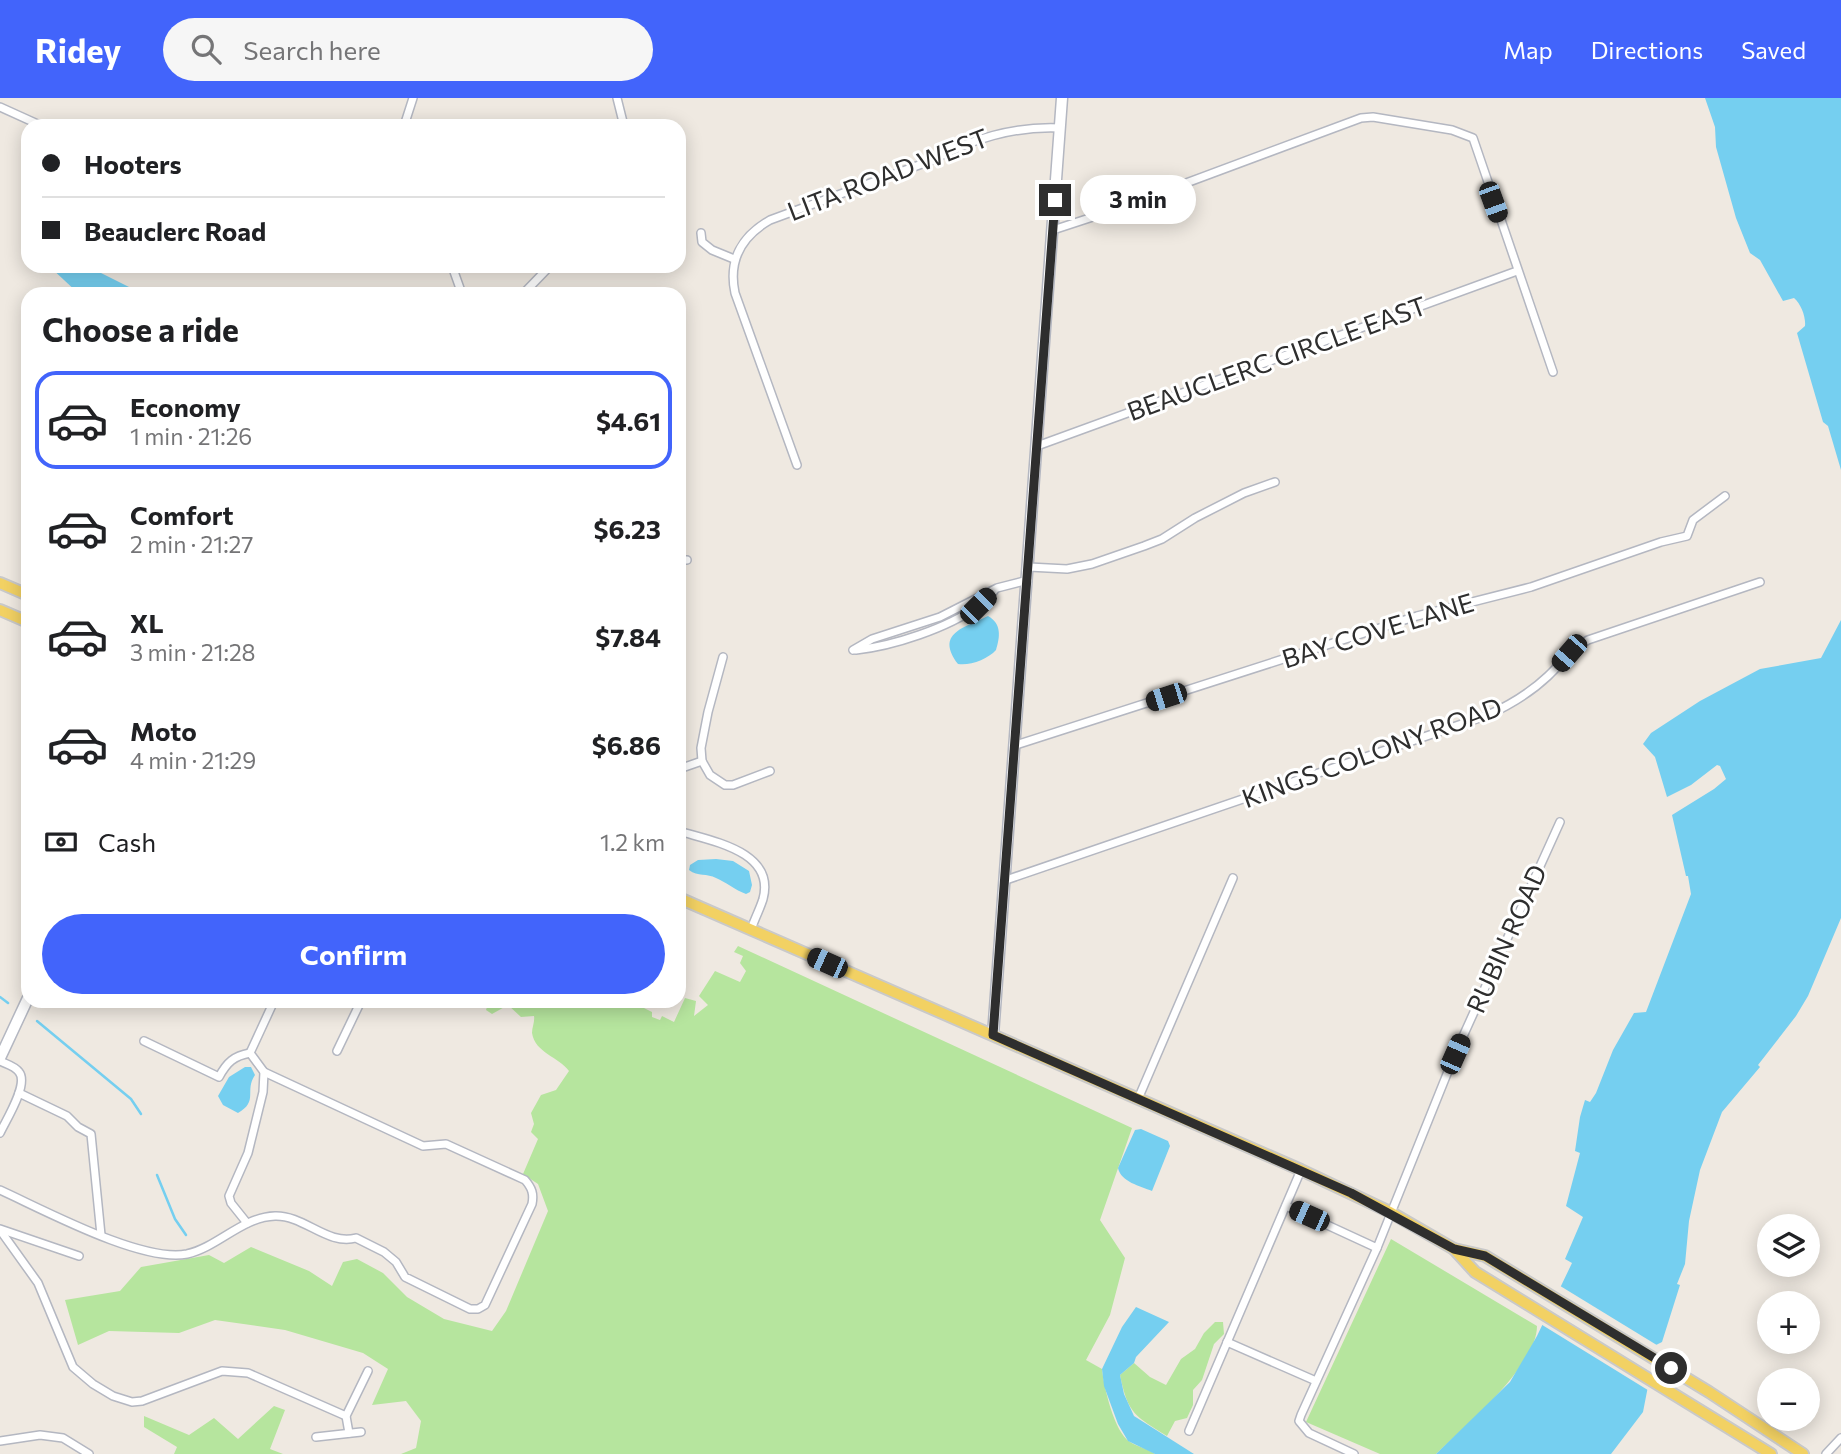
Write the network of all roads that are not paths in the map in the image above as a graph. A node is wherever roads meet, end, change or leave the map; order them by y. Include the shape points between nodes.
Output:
1 (414, 98) edge
2 (617, 98) edge
3 (1062, 98) edge
4 (0, 107) edge
5 (27, 119) edge
6 (406, 119) edge
7 (622, 119) edge
8 (1060, 128) junction
9 (1053, 230) junction
10 (701, 233) dead end
11 (734, 259) junction
12 (1517, 271) junction
13 (543, 273) edge
14 (530, 287) edge
15 (1553, 372) dead end
16 (1037, 446) junction
17 (797, 465) dead end
18 (1275, 482) dead end
19 (1725, 496) dead end
20 (1029, 567) junction
21 (1028, 580) junction
22 (1760, 582) dead end
23 (0, 583) edge
24 (997, 588) junction
25 (21, 592) edge
26 (0, 610) edge
27 (21, 619) edge
28 (922, 622) junction
29 (924, 632) junction
30 (723, 656) dead end
31 (1016, 745) junction
32 (702, 761) junction
33 (686, 767) edge
34 (770, 771) dead end
35 (1560, 821) dead end
36 (686, 833) edge
37 (1233, 878) dead end
38 (1006, 880) junction
39 (686, 901) edge
40 (751, 930) junction
41 (23, 1008) edge
42 (271, 1008) edge
43 (357, 1008) edge
44 (993, 1035) junction
45 (144, 1041) dead end
46 (337, 1051) dead end
47 (250, 1053) junction
48 (0, 1059) edge
49 (264, 1072) junction
50 (19, 1093) junction
51 (1138, 1099) junction
52 (0, 1133) edge
53 (1301, 1170) junction
54 (0, 1191) edge
55 (1286, 1206) junction
56 (1390, 1212) junction
57 (247, 1223) junction
58 (0, 1229) edge
59 (101, 1235) junction
60 (1377, 1248) junction
61 (1454, 1249) junction
62 (79, 1256) dead end
63 (1227, 1342) junction
64 (368, 1370) dead end
65 (1316, 1381) junction
66 (346, 1416) junction
67 (1189, 1431) dead end
68 (361, 1432) dead end
69 (349, 1433) junction
70 (316, 1437) dead end
71 (1744, 1437) junction
72 (1841, 1438) edge
73 (0, 1441) edge
74 (1797, 1452) edge
75 (89, 1454) edge
76 (1354, 1454) edge
77 (1756, 1454) edge
78 (1771, 1454) edge
79 (1826, 1454) edge

1 - 6 street
2 - 7 street
3 - 8 street
4 - 5 street
8 - 9 street
8 - 11 street, LITA ROAD WEST via 1032,127 993,135 770,220 750,234
9 - 12 street via 1373,117 1452,130 1473,138
9 - 16 street
10 - 11 street via 702,242 712,250
11 - 17 street via 735,293
12 - 15 street
12 - 16 street, BEAUCLERC CIRCLE EAST
13 - 14 street
16 - 20 street
18 - 20 street via 1244,493 1162,539 1092,564 1067,569
19 - 31 street, BAY COVE LANE via 1693,520 1687,536 1531,587 1418,616
20 - 21 street
21 - 24 street
21 - 31 street
22 - 38 street, KINGS COLONY ROAD via 1588,640 1527,694 1488,715
23 - 25 main road
24 - 28 street
24 - 29 street via 978,606
26 - 27 main road
28 - 29 street
28 - 29 street via 853,650
30 - 32 street via 708,712
31 - 38 street
32 - 33 street
32 - 34 street via 710,775 724,785
35 - 56 street, RUBIN ROAD
36 - 40 street via 744,853 758,867 764,889
37 - 51 street
38 - 44 street
39 - 40 main road
40 - 44 main road
41 - 48 street
42 - 47 street
43 - 46 street
44 - 51 main road
45 - 47 street via 219,1077 229,1061
47 - 49 street
48 - 50 street via 21,1073
49 - 57 street via 255,1129 229,1196
49 - 57 street via 423,1146 446,1144 525,1180 534,1196 489,1298 478,1310 405,1277 384,1252 356,1238 344,1241 284,1216
50 - 52 street
50 - 59 street via 67,1116 91,1134
51 - 53 main road
53 - 55 street
53 - 56 main road
54 - 59 street
55 - 60 street
55 - 63 street
56 - 60 street, RUBIN ROAD
56 - 61 main road
57 - 59 street via 184,1254 138,1250
58 - 62 street
58 - 66 street via 38,1283 73,1367 113,1396 142,1401 222,1371 248,1373
60 - 65 street, RUBIN ROAD
61 - 71 main road via 1475,1272
61 - 74 main road via 1485,1256 1547,1291
63 - 65 street
63 - 67 street
64 - 66 street
65 - 76 street, RUBIN ROAD via 1299,1421 1302,1427
66 - 69 street
68 - 69 street
69 - 70 street
71 - 77 main road
71 - 78 main road
72 - 79 street
73 - 75 street via 40,1435 64,1438

